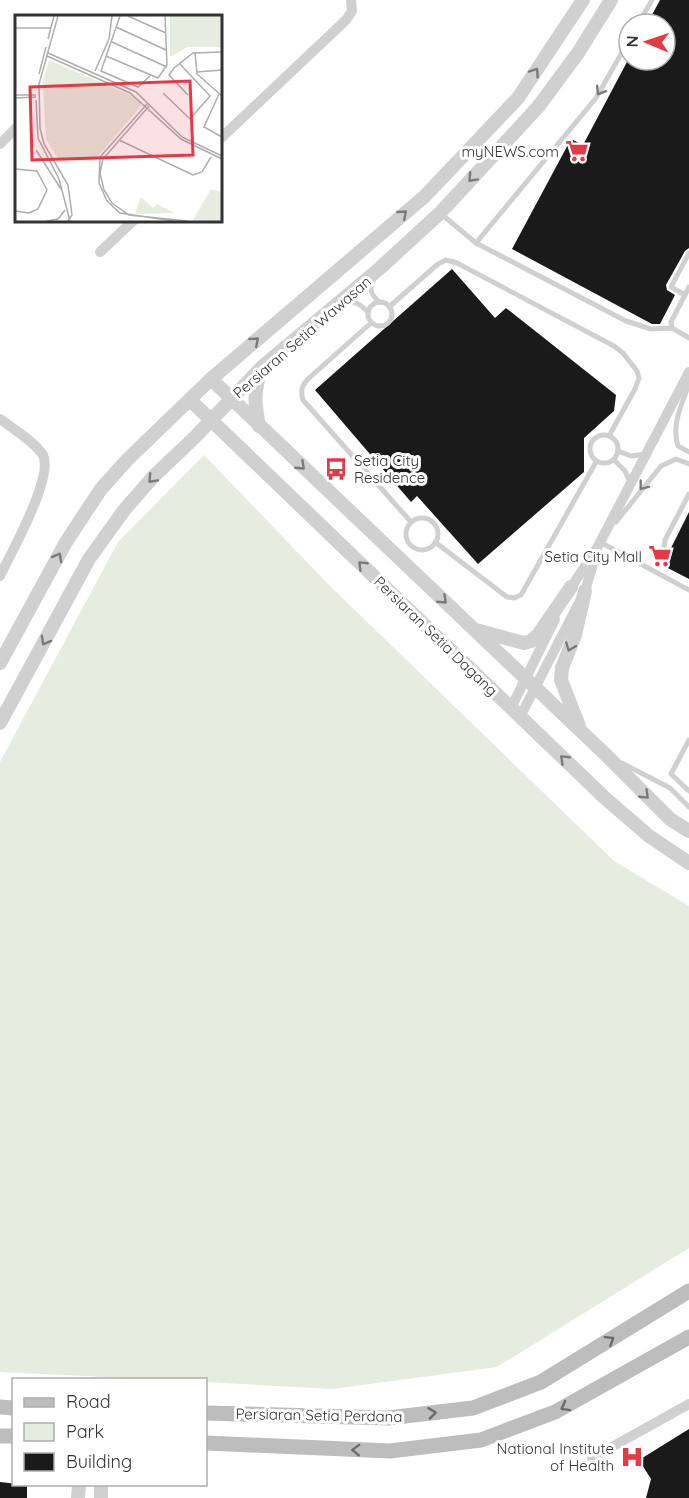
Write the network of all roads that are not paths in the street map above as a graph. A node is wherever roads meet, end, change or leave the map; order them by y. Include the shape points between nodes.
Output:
1 (351, 0) edge
2 (583, 0) edge
3 (611, 0) edge
4 (617, 61) edge
5 (15, 129) edge
6 (222, 137) edge
7 (0, 144) edge
8 (440, 213) junction
9 (132, 222) edge
10 (476, 243) junction
11 (100, 252) dead end
12 (689, 252) edge
13 (379, 269) junction
14 (689, 287) edge
15 (685, 295) junction
16 (379, 302) junction
17 (389, 307) junction
18 (330, 310) junction
19 (368, 312) junction
20 (371, 323) junction
21 (672, 328) junction
22 (689, 338) edge
23 (263, 366) junction
24 (689, 372) edge
25 (211, 379) junction
26 (689, 384) edge
27 (230, 399) junction
28 (190, 400) junction
29 (0, 419) edge
30 (210, 420) junction
31 (259, 426) junction
32 (609, 436) junction
33 (194, 438) junction
34 (236, 444) junction
35 (618, 452) junction
36 (689, 452) edge
37 (646, 454) junction
38 (614, 460) junction
39 (596, 462) junction
40 (689, 464) edge
41 (631, 484) junction
42 (689, 494) edge
43 (411, 522) junction
44 (435, 542) junction
45 (598, 545) junction
46 (668, 552) dead end
47 (0, 576) edge
48 (571, 587) junction
49 (689, 590) edge
50 (585, 591) junction
51 (474, 630) junction
52 (0, 663) edge
53 (530, 683) junction
54 (515, 712) junction
55 (0, 723) edge
56 (580, 731) junction
57 (689, 740) edge
58 (605, 754) junction
59 (689, 791) edge
60 (689, 807) edge
61 (689, 831) edge
62 (689, 863) edge
63 (689, 1291) edge
64 (689, 1337) edge
65 (689, 1404) edge
66 (207, 1413) edge
67 (207, 1443) edge
68 (592, 1458) dead end

1 - 6 street via 352,11 346,20
25 -> 2 street, Persiaran Setia Wawasan via 425,196 518,98
3 -> 8 street, Persiaran Setia Wawasan via 538,107
4 -> 10 lane via 596,98
5 - 7 street
8 - 10 lane
8 - 13 street, Persiaran Setia Wawasan
9 - 11 street
10 - 21 lane via 626,321 651,329
12 - 15 lane via 671,287
13 - 16 lane via 370,288
13 - 18 street, Persiaran Setia Wawasan
14 - 15 lane
15 - 21 lane via 671,322
16 - 17 lane
16 - 19 lane
17 - 20 lane via 391,318 386,325
17 - 32 lane via 446,260 614,346 639,378
18 - 19 lane via 353,302
18 - 23 street, Persiaran Setia Wawasan
19 - 20 lane
20 - 43 lane via 309,378 301,393 303,400
21 - 22 lane
23 - 27 street, Persiaran Setia Wawasan
23 - 31 street via 255,387
24 - 37 street
25 - 27 street, Persiaran Setia Dagang
25 - 28 street, Persiaran Setia Wawasan
26 - 36 lane via 676,428 678,446
27 - 30 street, Persiaran Setia Wawasan
27 - 31 street, Persiaran Setia Dagang
28 - 30 street, Persiaran Setia Dagang
52 -> 28 street, Persiaran Setia Wawasan via 66,542 100,489
29 - 47 street via 35,447 45,464 42,486
30 - 33 street, Persiaran Setia Wawasan
30 - 34 street, Persiaran Setia Dagang
31 -> 51 street, Persiaran Setia Dagang
32 - 35 lane via 616,442
32 - 39 lane via 600,435 590,445 590,455
33 - 34 street via 216,437
33 -> 55 street, Persiaran Setia Wawasan via 154,476 103,538
54 -> 34 street, Persiaran Setia Dagang
35 - 37 lane via 631,456
35 - 38 lane
37 - 41 street
38 - 39 lane
38 - 41 lane
39 - 44 lane via 521,595 507,597
40 -> 45 lane via 675,459 660,466
41 - 45 street
42 - 46 lane via 665,540 664,549
43 - 44 lane via 420,518 434,523 438,532
43 - 44 lane via 407,537 412,546 427,549
45 - 48 street
45 - 49 lane
45 - 50 street
48 - 51 street via 531,641 524,643
48 - 53 street
50 - 53 street
50 -> 56 street via 561,681
51 - 53 street, Persiaran Setia Dagang
53 - 54 street
53 - 56 street, Persiaran Setia Dagang
62 -> 54 street, Persiaran Setia Dagang via 606,799
56 - 58 street, Persiaran Setia Dagang
57 - 59 lane via 671,774
58 - 60 lane via 670,789
58 -> 61 street, Persiaran Setia Dagang via 670,819
66 -> 63 main road, Persiaran Setia Perdana via 388,1418 473,1408 541,1382
64 -> 67 main road, Persiaran Setia Perdana via 555,1412 481,1440 390,1451
65 - 68 street

